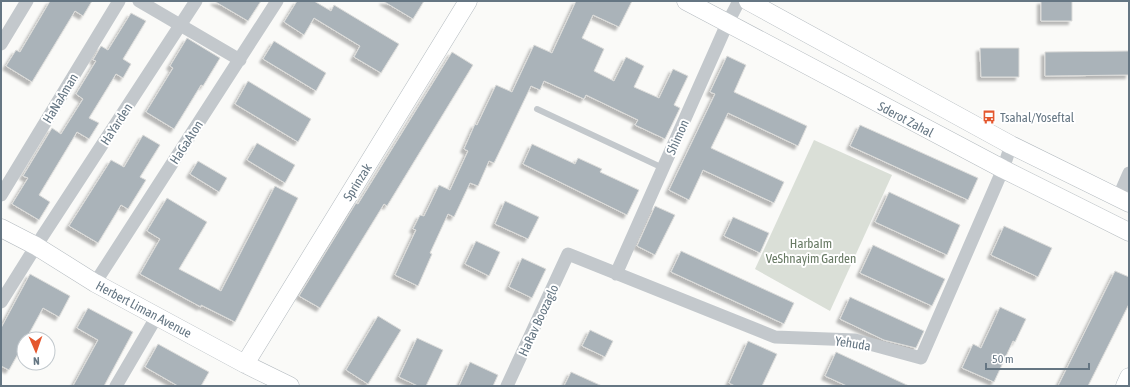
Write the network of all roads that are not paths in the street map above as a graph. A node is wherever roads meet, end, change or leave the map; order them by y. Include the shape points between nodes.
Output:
1 (27, 1) edge
2 (119, 1) edge
3 (139, 1) edge
4 (196, 1) edge
5 (277, 1) edge
6 (468, 1) edge
7 (686, 1) edge
8 (740, 1) edge
9 (748, 1) edge
10 (727, 24) junction
11 (181, 25) junction
12 (1, 44) edge
13 (240, 60) junction
14 (537, 109) dead end
15 (1011, 144) junction
16 (663, 168) junction
17 (1002, 170) junction
18 (1129, 173) edge
19 (1, 195) edge
20 (1123, 201) edge
21 (1, 228) edge
22 (1129, 232) edge
23 (36, 246) junction
24 (568, 254) joint
25 (616, 274) junction
26 (95, 283) junction
27 (1, 302) edge
28 (157, 316) junction
29 (245, 364) junction
30 (1129, 377) edge
31 (116, 386) edge
32 (290, 386) edge
33 (507, 386) edge
34 (1125, 386) edge

1 - 12 street
2 - 19 street, HaNaAman
3 - 11 street
4 - 11 street, HaYarden
5 - 13 street, HaGaAton
6 - 29 street, Sprinzak
7 - 10 street, Sderot Zahal
8 - 10 street, Shimon
9 - 15 street
10 - 16 street, Shimon
10 - 17 street, Sderot Zahal
11 - 13 street
11 - 23 street, HaYarden
13 - 26 street, HaGaAton
14 - 16 lane
15 - 17 street, Yehuda
15 - 20 street
16 - 25 street, Shimon
17 - 22 street, Sderot Zahal
17 - 25 street, Yehuda via 922,358 855,340 775,337
18 - 20 street
21 - 23 street, Herbert Liman Avenue
23 - 26 street, Herbert Liman Avenue
23 - 27 street, HaYarden
24 - 25 street, Yehuda
24 - 33 street, HaRav Boozaglo
26 - 28 street, Herbert Liman Avenue
28 - 29 street, Herbert Liman Avenue
28 - 31 street
29 - 32 street, Herbert Liman Avenue
30 - 34 street

